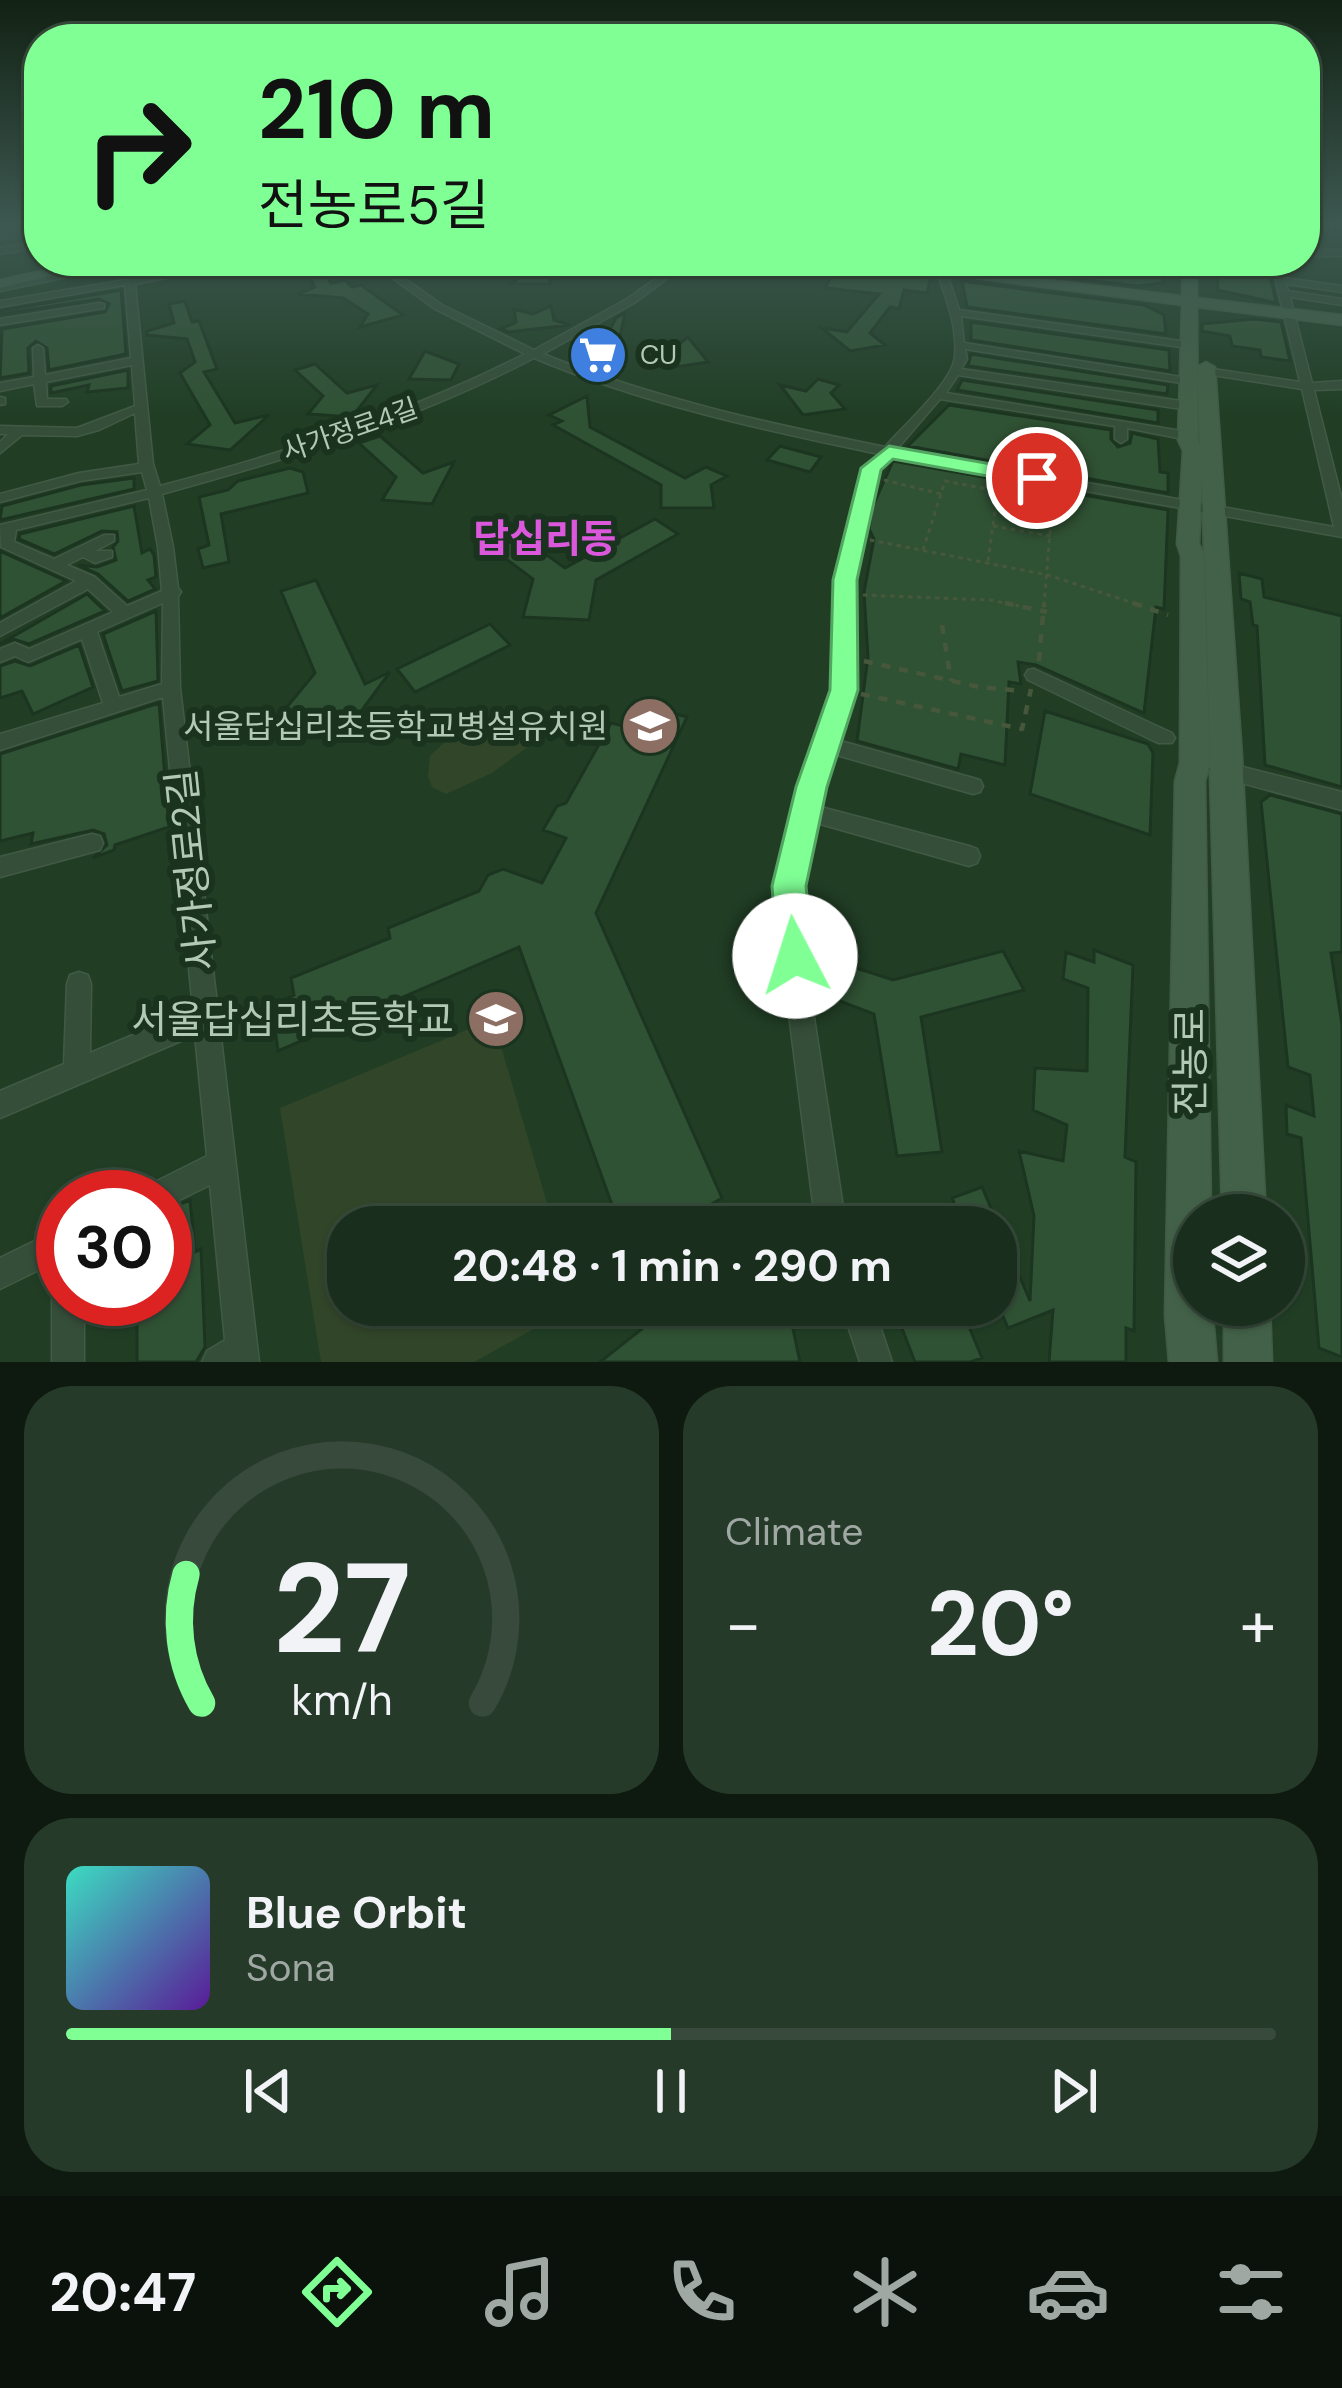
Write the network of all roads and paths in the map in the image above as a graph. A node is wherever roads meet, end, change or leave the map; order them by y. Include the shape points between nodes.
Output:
1 (116, 286) edge
2 (132, 286) edge
3 (410, 286) edge
4 (654, 286) edge
5 (946, 286) edge
6 (1083, 286) edge
7 (1194, 286) edge
8 (1200, 286) edge
9 (1284, 286) edge
10 (1287, 294) junction
11 (1197, 301) junction
12 (1342, 302) edge
13 (0, 304) edge
14 (100, 305) dead end
15 (955, 312) junction
16 (1291, 314) junction
17 (1342, 320) edge
18 (0, 322) edge
19 (958, 345) junction
20 (1188, 345) junction
21 (38, 348) dead end
22 (536, 354) junction
23 (134, 361) junction
24 (955, 370) junction
25 (1206, 371) junction
26 (38, 380) junction
27 (1188, 382) junction
28 (1342, 385) edge
29 (1309, 387) junction
30 (938, 395) junction
31 (0, 396) edge
32 (62, 402) dead end
33 (41, 403) junction
34 (1188, 406) junction
35 (140, 408) junction
36 (1120, 423) junction
37 (1, 430) edge
38 (19, 431) junction
39 (70, 433) junction
40 (1188, 436) junction
41 (1121, 440) dead end
42 (59, 447) dead end
43 (0, 449) edge
44 (889, 452) junction
45 (48, 464) dead end
46 (146, 466) junction
47 (1334, 471) edge
48 (1000, 472) junction
49 (31, 473) dead end
50 (85, 473) junction
51 (866, 478) junction
52 (60, 483) junction
53 (1073, 485) junction
54 (30, 490) junction
55 (998, 491) junction
56 (158, 494) junction
57 (941, 494) junction
58 (0, 498) edge
59 (1204, 507) junction
60 (86, 509) junction
61 (993, 526) junction
62 (1342, 531) edge
63 (1051, 536) junction
64 (4, 537) edge
65 (853, 537) junction
66 (108, 546) dead end
67 (923, 550) junction
68 (988, 562) junction
69 (57, 564) junction
70 (1048, 575) junction
71 (89, 581) junction
72 (173, 592) junction
73 (845, 593) junction
74 (122, 611) junction
75 (1047, 612) junction
76 (1168, 615) dead end
77 (942, 626) dead end
78 (86, 629) junction
79 (0, 630) edge
80 (0, 656) edge
81 (847, 657) junction
82 (951, 681) junction
83 (1032, 684) junction
84 (171, 688) junction
85 (844, 690) junction
86 (113, 706) junction
87 (1166, 739) dead end
88 (0, 742) edge
89 (827, 745) junction
90 (1211, 767) junction
91 (973, 786) dead end
92 (1342, 801) edge
93 (805, 811) junction
94 (92, 843) dead end
95 (969, 856) dead end
96 (0, 867) edge
97 (79, 984) dead end
98 (207, 1017) junction
99 (77, 1072) junction
100 (0, 1105) edge
101 (222, 1164) junction
102 (192, 1179) edge
103 (1242, 1194) edge
104 (828, 1206) edge
105 (36, 1256) edge
106 (0, 1274) edge
107 (68, 1326) edge
108 (864, 1326) edge
109 (1247, 1326) edge
110 (234, 1357) edge
111 (68, 1362) edge
112 (877, 1362) edge
113 (1193, 1362) edge
114 (1248, 1362) edge

1 - 13 street
2 - 23 street, 사가정로2길
3 - 22 street via 469,326
4 - 22 street, 사가정로4길
5 - 15 street
6 - 11 main road
7 - 11 main road, 전농로
8 - 11 main road, 전농로
9 - 10 street
10 - 12 street
10 - 16 street
11 - 16 main road
11 - 20 main road, 전농로
11 - 25 main road, 전농로
14 - 18 street
15 - 19 street
15 - 20 street
16 - 17 main road
16 - 29 street
19 - 24 street
19 - 27 street
20 - 27 main road, 전농로
21 - 26 street
22 - 44 street via 736,419
22 - 56 street, 사가정로4길 via 429,404
23 - 26 street
23 - 35 street, 사가정로2길
24 - 30 street
24 - 34 street
25 - 29 street
25 - 59 main road, 전농로
26 - 31 street
26 - 33 street
27 - 34 main road, 전농로
28 - 29 street
29 - 47 street
30 - 36 street
30 - 44 street
32 - 33 street
33 - 37 street
34 - 40 main road, 전농로
35 - 39 street via 116,409 108,422
35 - 46 street, 사가정로2길
36 - 40 street
36 - 41 street
37 - 38 street
38 - 39 street
38 - 43 street
39 - 42 street
40 - 59 main road, 전농로
44 - 48 street
44 - 51 street
45 - 52 street
46 - 50 street
46 - 56 street, 사가정로2길
47 - 62 street
48 - 53 street
48 - 55 path
49 - 54 street via 24,482
50 - 52 street
50 - 60 street
51 - 57 path
51 - 65 street
52 - 54 street
53 - 59 street
53 - 63 path via 1051,520
54 - 58 street
55 - 57 path via 945,482
55 - 61 path
56 - 60 street, 사가정로4길
56 - 72 street, 사가정로2길
57 - 67 path
59 - 62 street
59 - 90 main road, 전농로
60 - 64 street, 사가정로4길
61 - 63 path
61 - 68 path
63 - 70 path
64 - 69 street
65 - 67 path
65 - 73 street
66 - 69 street via 95,558 83,550
67 - 68 path
68 - 70 path
69 - 71 street
70 - 75 path
70 - 76 path
71 - 74 street
71 - 79 street
72 - 74 street
72 - 84 street, 사가정로2길
73 - 75 path via 990,600
73 - 81 street
74 - 78 street
75 - 83 path
77 - 82 path
78 - 80 street via 28,656 15,649
78 - 86 street
81 - 82 path
81 - 85 street
82 - 83 path
83 - 85 path via 1022,729
83 - 87 street
84 - 86 street
84 - 98 street, 사가정로2길
85 - 89 street
86 - 88 street
89 - 91 street
89 - 93 street
90 - 92 street
90 - 103 main road, 전농로
90 - 113 main road, 전농로 via 1190,827
93 - 95 street
93 - 104 street via 789,886
94 - 96 street
97 - 99 street
98 - 99 street
98 - 101 street, 사가정로2길
99 - 100 street
101 - 102 street
101 - 110 street, 사가정로2길
105 - 106 street
107 - 111 street
108 - 112 street
109 - 114 main road

